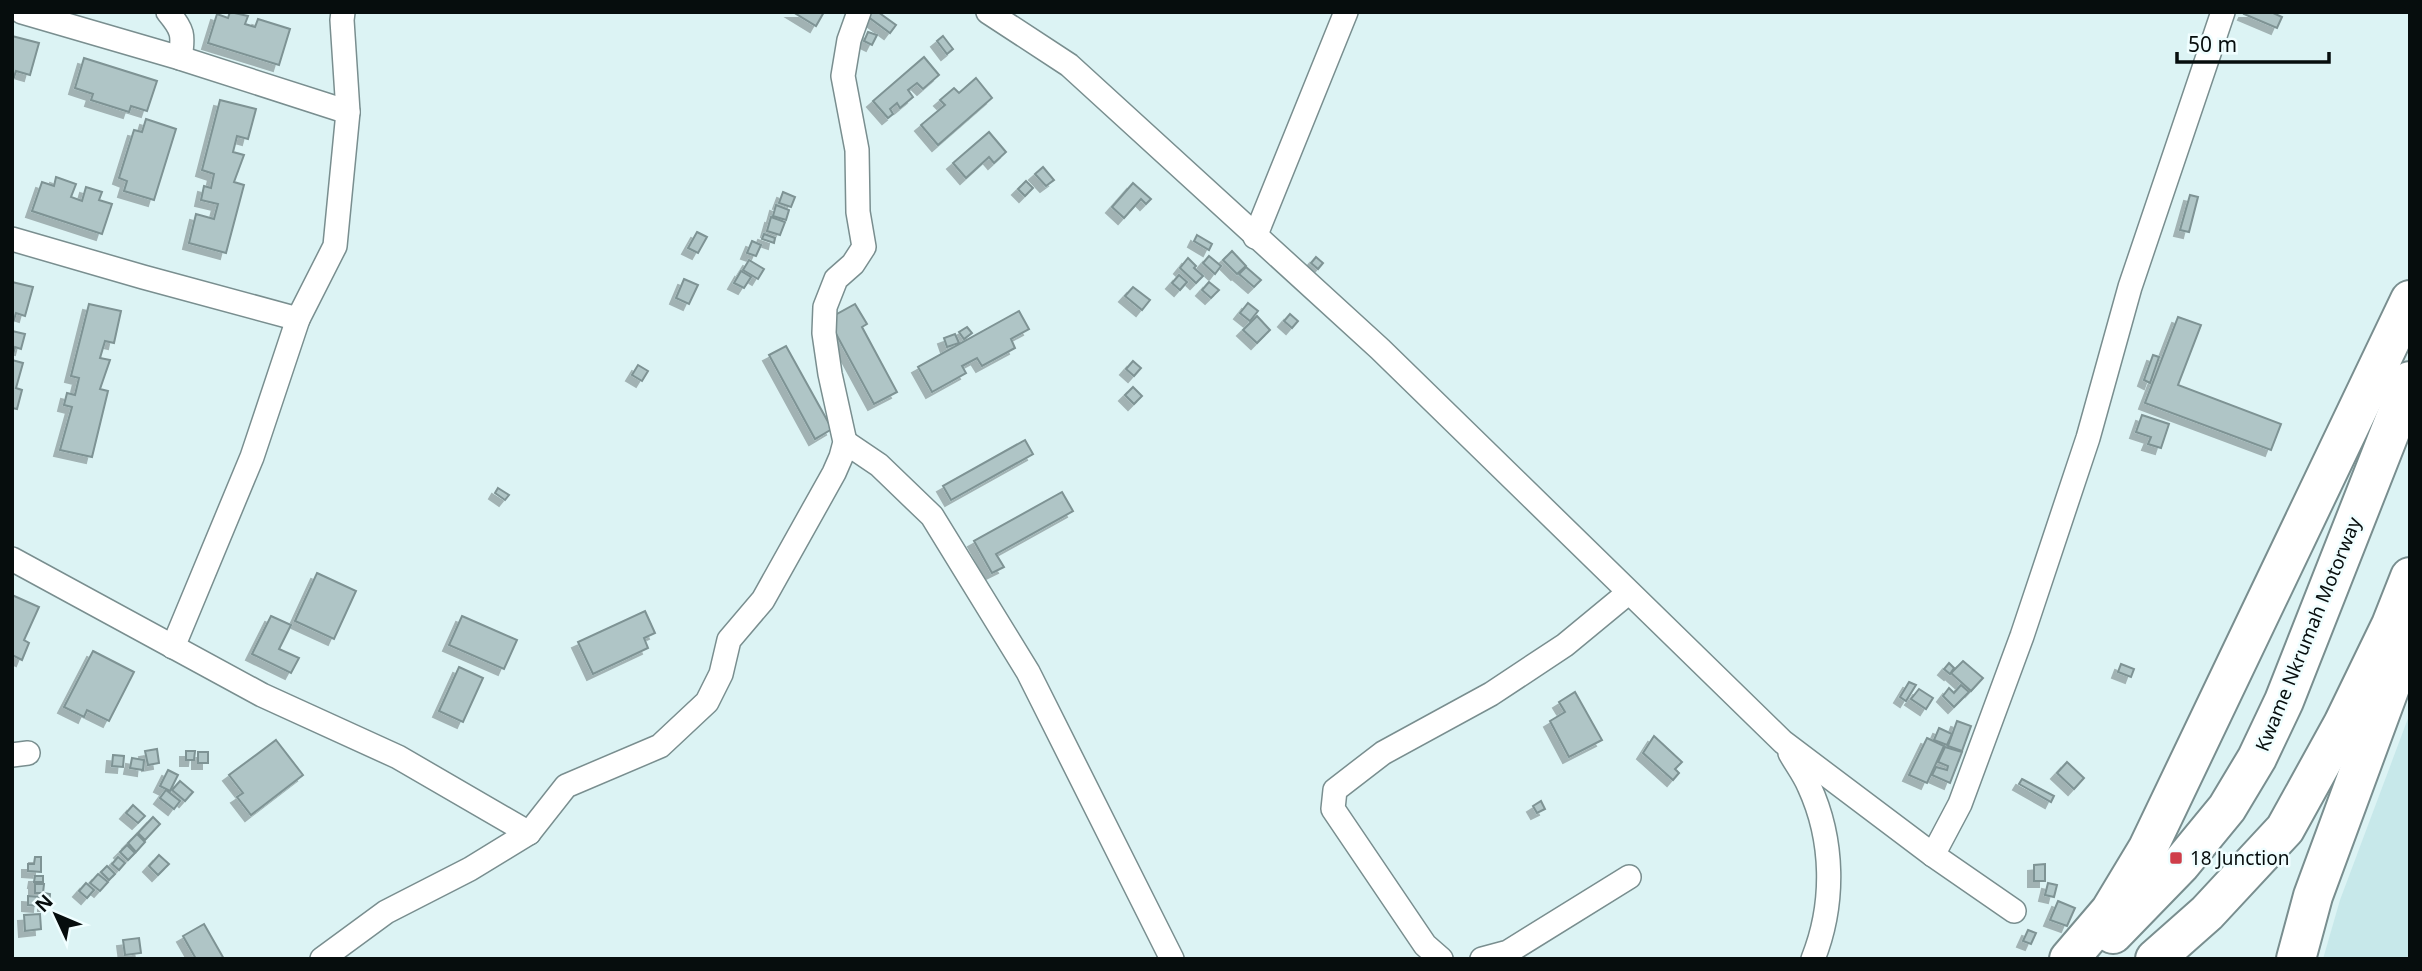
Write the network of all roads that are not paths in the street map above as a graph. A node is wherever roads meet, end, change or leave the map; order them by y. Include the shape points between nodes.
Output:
1 (22, 12) edge
2 (168, 12) edge
3 (344, 12) edge
4 (859, 12) edge
5 (1346, 12) edge
6 (2223, 12) edge
7 (996, 15) edge
8 (180, 58) junction
9 (348, 112) junction
10 (1255, 237) junction
11 (12, 239) edge
12 (2410, 300) edge
13 (298, 318) junction
14 (2410, 381) edge
15 (845, 442) junction
16 (12, 559) edge
17 (2410, 576) edge
18 (1628, 593) junction
19 (2410, 634) edge
20 (173, 646) junction
21 (1783, 742) junction
22 (529, 833) junction
23 (1933, 855) junction
24 (1629, 877) dead end
25 (2014, 911) dead end
26 (322, 959) edge
27 (1172, 959) edge
28 (1441, 959) edge
29 (1482, 959) edge
30 (1813, 959) edge
31 (2069, 959) edge
32 (2088, 959) edge
33 (2155, 959) edge
34 (2296, 959) edge

1 - 8 street
2 - 8 street via 184,37
3 - 9 street
4 - 15 street via 843,76 857,150 864,247 835,279 825,307 824,332
5 - 10 street
6 - 23 street via 2130,287 2088,438 2022,636 1960,804
7 - 10 street via 1069,65
8 - 9 street
9 - 13 street via 335,246
10 - 18 street via 1380,349
11 - 13 street
12 - 31 highway via 2148,848 2110,911
13 - 20 street via 252,457
14 - 32 highway, Kwame Nkrumah Motorway via 2284,701 2257,758 2227,808 2181,863
15 - 22 street via 834,474 763,600 729,640 721,674 707,702 660,746 566,786
15 - 27 street via 879,466 932,516 1028,672
16 - 20 street
17 - 33 highway via 2349,712 2285,829 2207,913
18 - 21 street
18 - 28 street via 1565,645 1491,694 1383,753 1335,789 1333,809 1424,945
19 - 34 highway via 2313,896
20 - 22 street via 262,695 398,757
21 - 23 street
21 - 30 street via 1809,786 1825,834 1829,886 1822,936
22 - 26 street via 386,912
23 - 25 street
24 - 29 street via 1508,952

